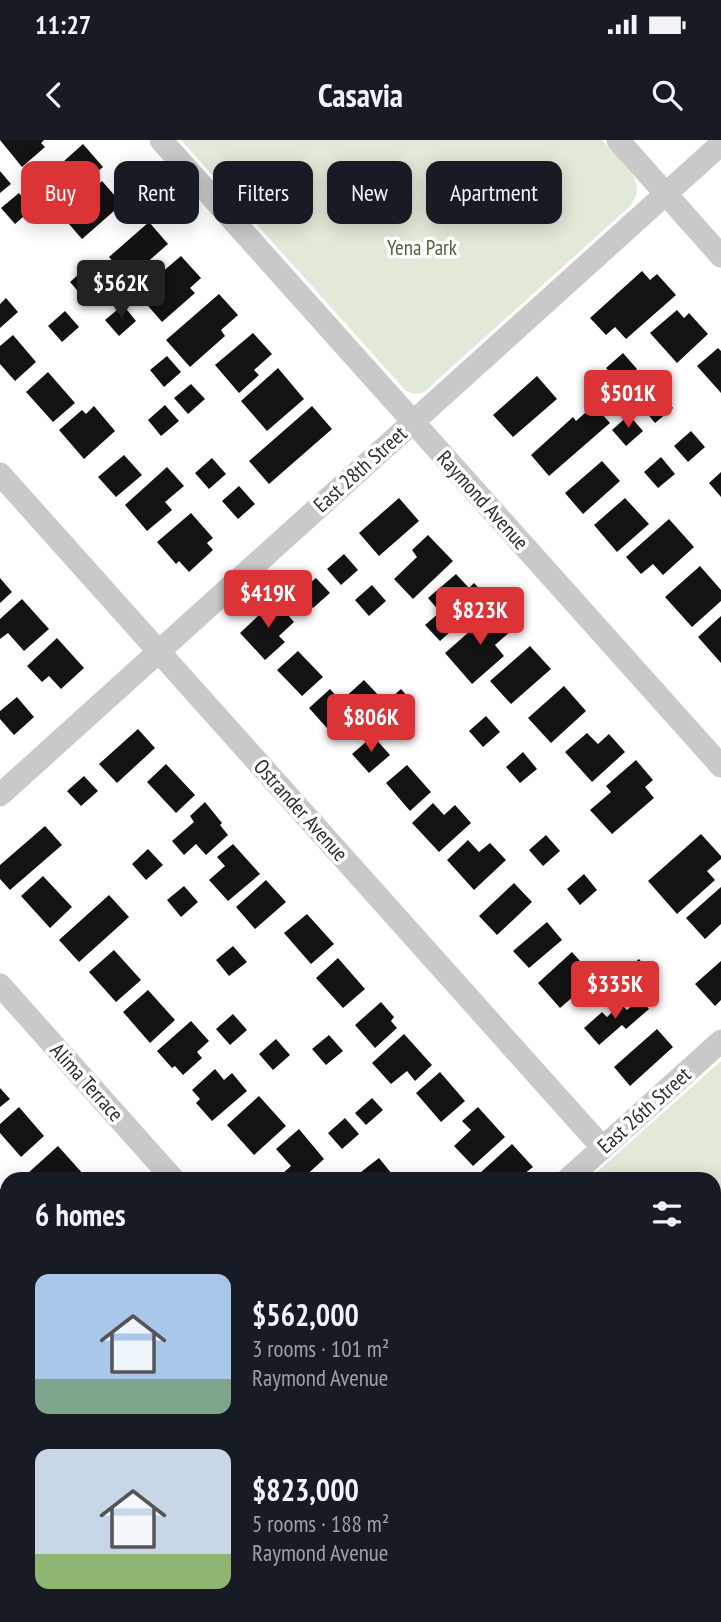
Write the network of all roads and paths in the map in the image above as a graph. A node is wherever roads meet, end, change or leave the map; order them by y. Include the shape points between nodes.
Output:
1 (161, 140) edge
2 (618, 140) edge
3 (721, 144) edge
4 (666, 194) junction
5 (721, 256) edge
6 (412, 422) junction
7 (0, 474) edge
8 (160, 652) junction
9 (721, 766) edge
10 (0, 795) edge
11 (0, 985) edge
12 (721, 1041) edge
13 (602, 1147) junction
14 (167, 1172) edge
15 (575, 1172) edge

1 - 6 street, Raymond Avenue
2 - 4 street
3 - 4 street, East 28th Street
4 - 5 street
4 - 6 street, East 28th Street
6 - 8 street, East 28th Street
6 - 9 street, Raymond Avenue
7 - 8 street, Ostrander Avenue
8 - 10 street, East 28th Street
8 - 13 street, Ostrander Avenue
11 - 14 street, Alima Terrace
12 - 13 street, East 26th Street
13 - 15 street, East 26th Street

